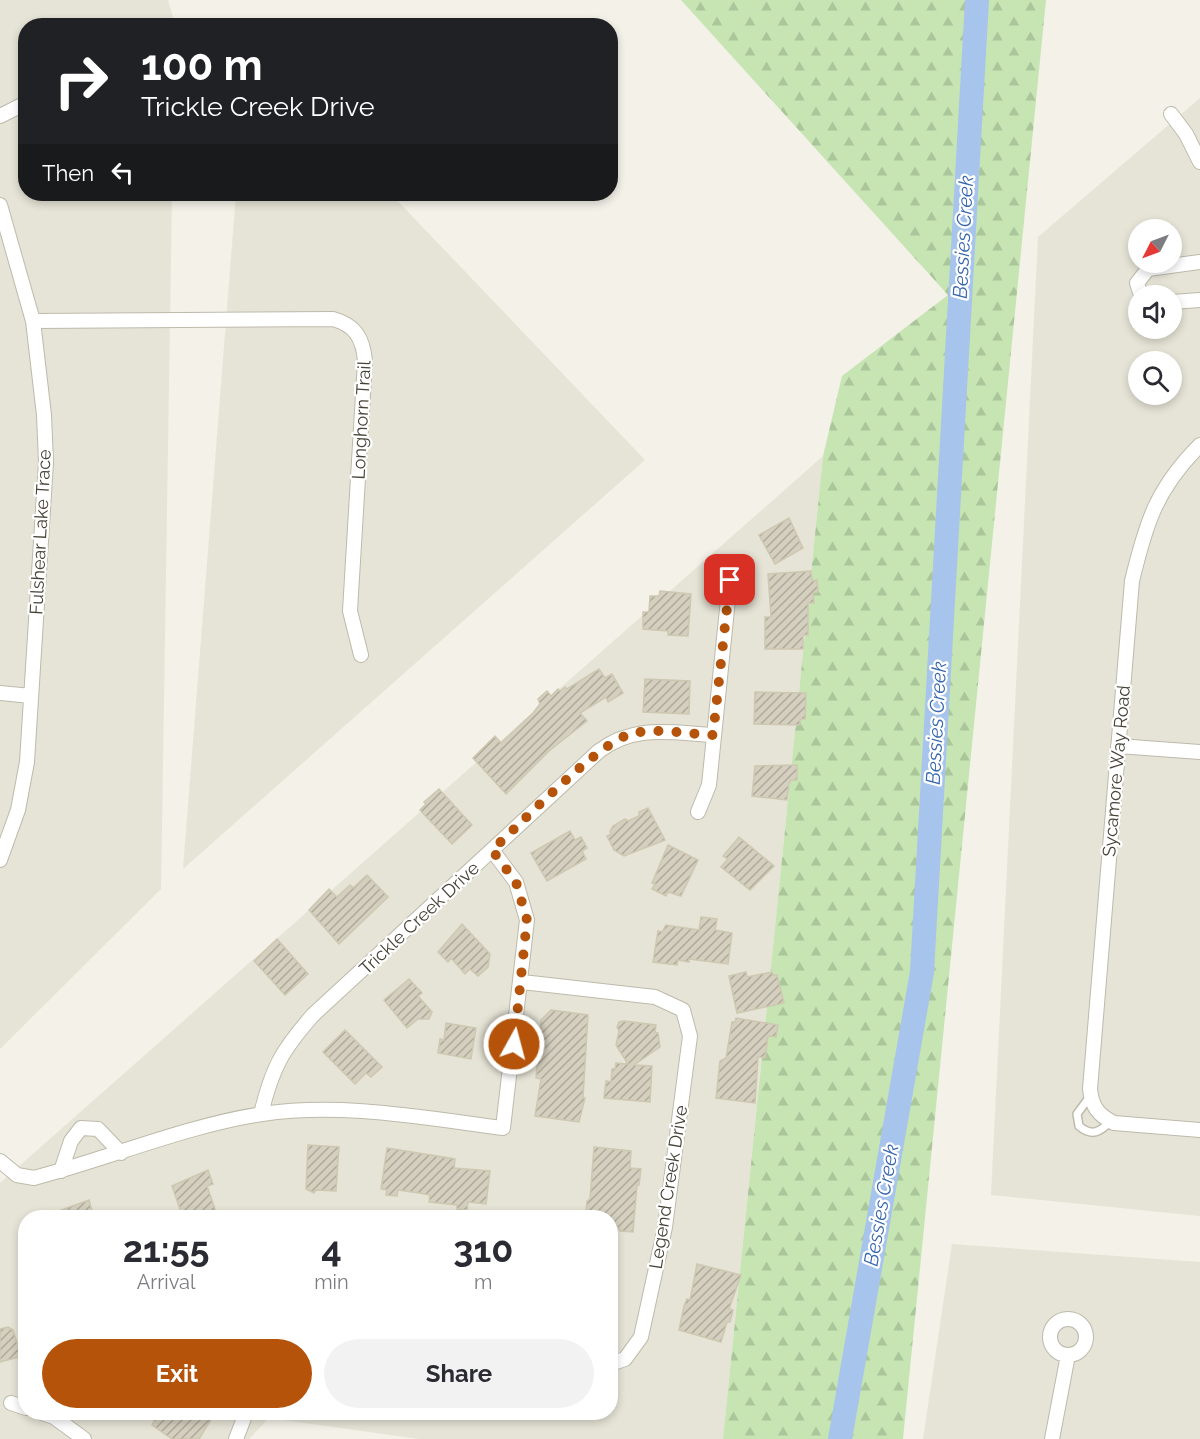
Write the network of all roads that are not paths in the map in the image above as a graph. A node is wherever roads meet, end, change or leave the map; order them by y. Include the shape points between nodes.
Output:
1 (18, 107) edge
2 (1171, 114) dead end
3 (0, 116) edge
4 (1200, 162) edge
5 (0, 205) edge
6 (1200, 262) edge
7 (1138, 285) edge
8 (1200, 300) edge
9 (1182, 301) edge
10 (33, 321) junction
11 (1200, 445) edge
12 (730, 580) dead end
13 (361, 655) dead end
14 (0, 693) edge
15 (31, 696) junction
16 (713, 735) junction
17 (1118, 746) junction
18 (1200, 752) edge
19 (698, 812) dead end
20 (492, 850) junction
21 (0, 860) edge
22 (522, 982) junction
23 (1091, 1095) junction
24 (261, 1114) junction
25 (1111, 1121) junction
26 (1200, 1130) edge
27 (121, 1153) junction
28 (0, 1161) edge
29 (61, 1171) junction
30 (1068, 1355) dead end
31 (618, 1361) edge
32 (11, 1403) dead end
33 (18, 1405) edge
34 (58, 1420) edge
35 (243, 1420) edge
36 (84, 1439) edge
37 (236, 1439) edge
38 (1052, 1439) edge

1 - 3 street
2 - 4 street
5 - 10 street, Fulshear Lake Trace
6 - 7 street via 1148,269
8 - 9 street
10 - 13 street, Longhorn Trail via 333,319 346,322 357,331 364,345 365,361 350,611
10 - 15 street, Fulshear Lake Trace via 46,462
11 - 17 street, Sycamore Way Road via 1176,469 1146,523 1132,581
12 - 16 street
14 - 15 street
15 - 21 street, Fulshear Lake Trace via 24,788
16 - 19 street via 709,785
16 - 20 street, Trickle Creek Drive via 636,732 617,739
17 - 18 street
17 - 23 street, Sycamore Way Road
20 - 22 street via 516,882 523,900 527,920
20 - 24 street, Trickle Creek Drive via 299,1030 272,1072
22 - 24 street via 503,1128 375,1112
22 - 31 street, Legend Creek Drive via 655,997 683,1010 690,1035 665,1227 641,1337 625,1359
23 - 25 street, Sycamore Way Road via 1098,1113
23 - 25 lane via 1077,1114 1079,1126 1096,1133
24 - 27 street
25 - 26 street
27 - 29 street
27 - 29 street via 98,1129 81,1128 71,1141
28 - 29 street via 17,1175 34,1178
30 - 38 street
32 - 33 street
34 - 36 street
35 - 37 street

